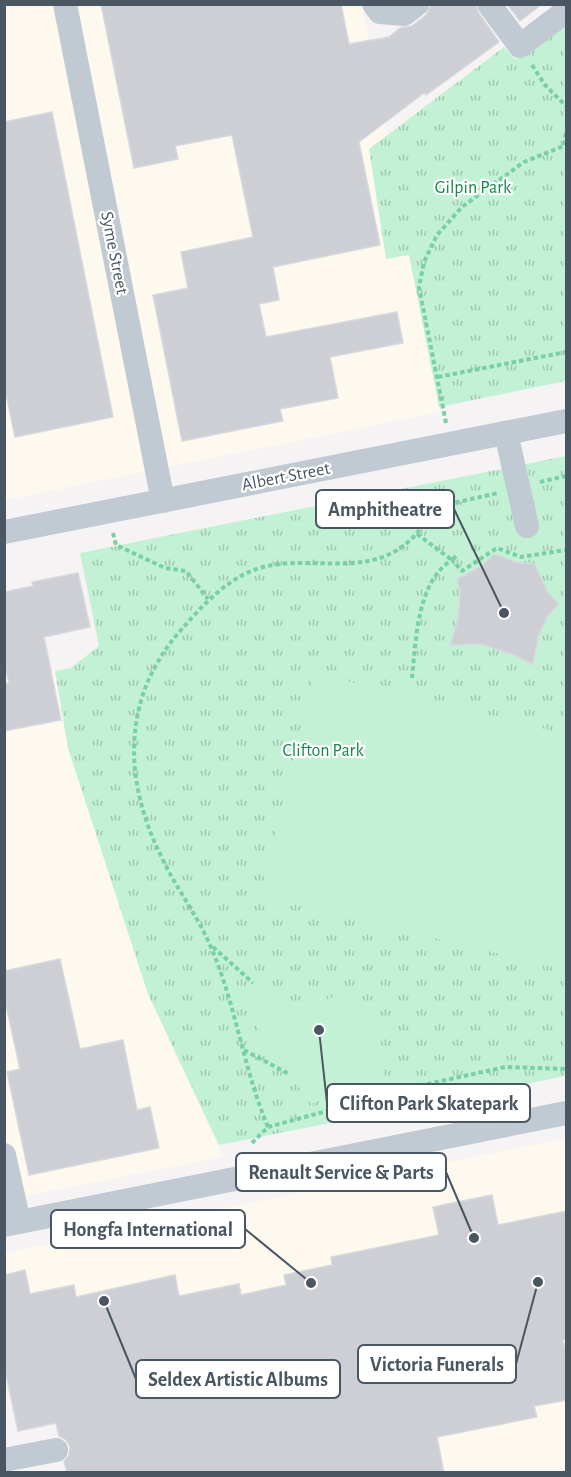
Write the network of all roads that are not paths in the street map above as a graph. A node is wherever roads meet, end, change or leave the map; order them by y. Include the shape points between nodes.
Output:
1 (65, 4) edge
2 (374, 4) edge
3 (417, 4) edge
4 (489, 4) edge
5 (567, 12) edge
6 (567, 421) edge
7 (506, 434) junction
8 (163, 501) junction
9 (527, 526) dead end
10 (4, 532) edge
11 (567, 1113) edge
12 (4, 1155) edge
13 (12, 1224) edge
14 (56, 1450) dead end
15 (4, 1460) edge

1 - 8 street, Syme Street
2 - 3 street via 380,12 404,14
4 - 5 street via 520,46
6 - 7 street, Albert Street
7 - 8 street, Albert Street
7 - 9 street
8 - 10 street, Albert Street
11 - 13 street
12 - 13 street
14 - 15 street

